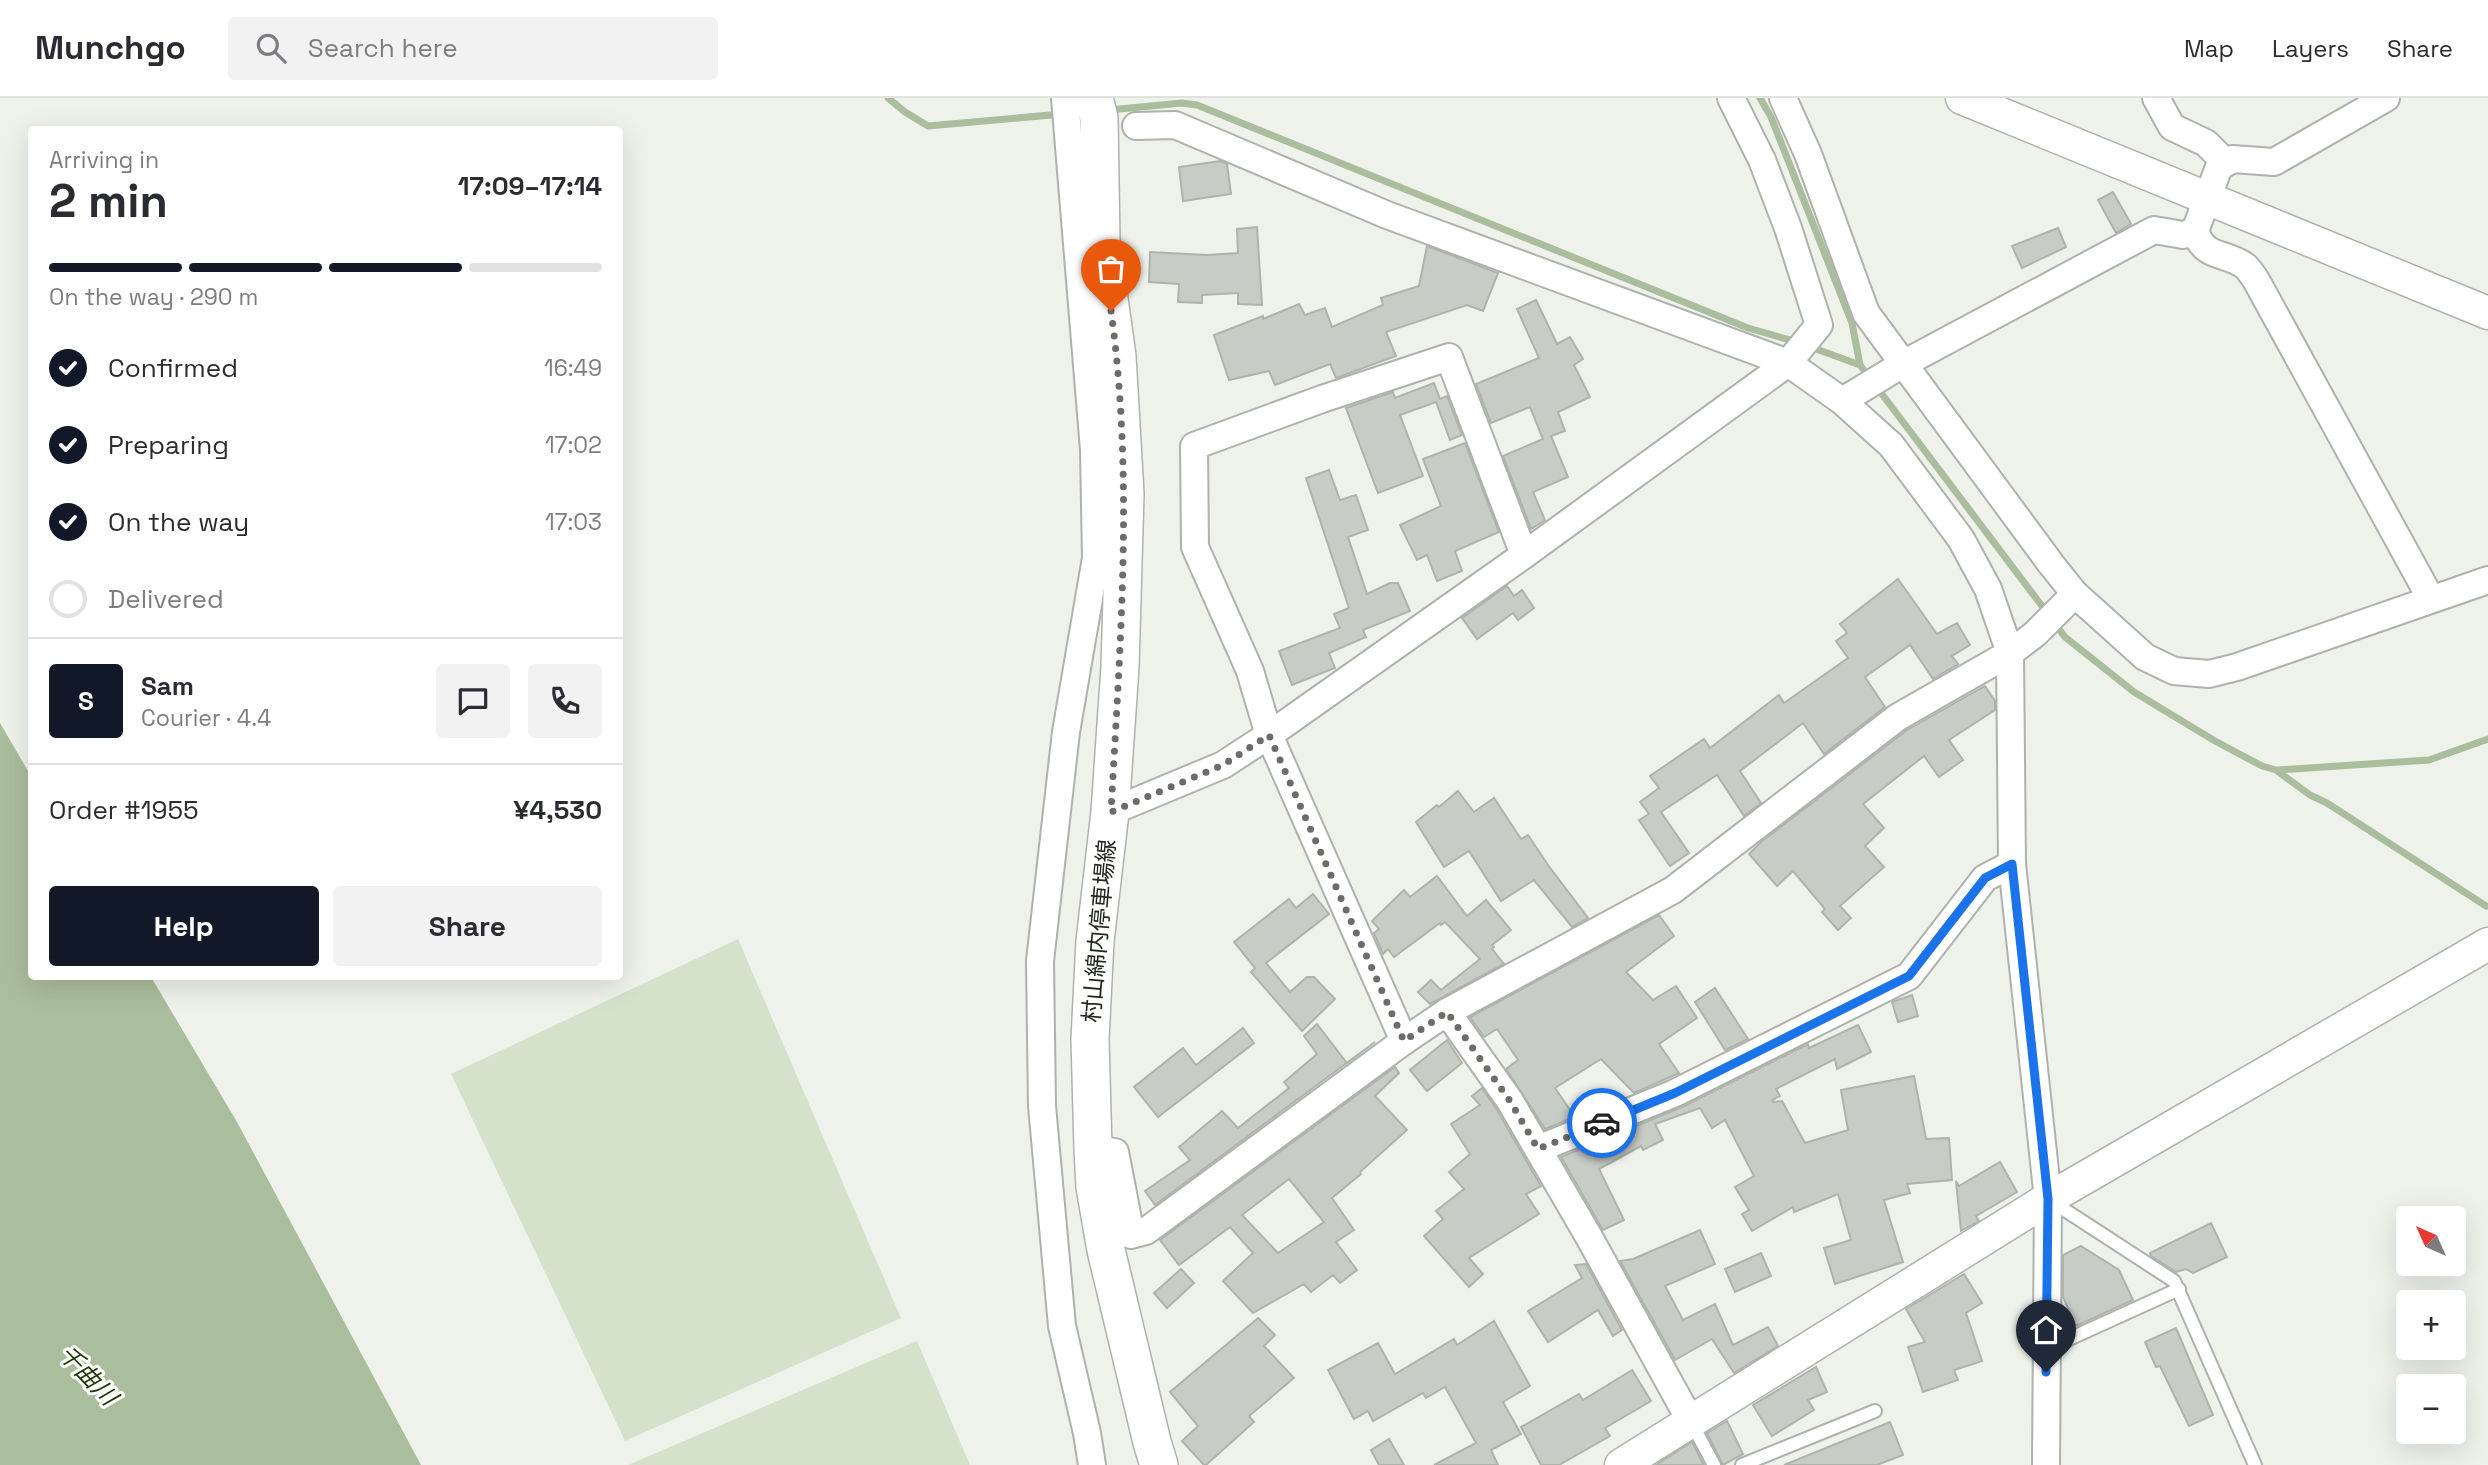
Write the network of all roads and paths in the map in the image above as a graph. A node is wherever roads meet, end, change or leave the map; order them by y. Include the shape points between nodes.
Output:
1 (1065, 98) edge
2 (1094, 98) edge
3 (1731, 98) edge
4 (1783, 98) edge
5 (1962, 98) edge
6 (2156, 98) edge
7 (2386, 98) edge
8 (1136, 126) dead end
9 (2226, 163) junction
10 (2207, 198) junction
11 (2195, 231) junction
12 (2488, 313) edge
13 (1791, 360) junction
14 (1898, 367) junction
15 (1847, 397) junction
16 (1524, 555) junction
17 (2488, 580) edge
18 (2070, 599) junction
19 (2431, 599) junction
20 (2010, 653) junction
21 (1269, 735) junction
22 (1111, 812) junction
23 (2012, 864) junction
24 (2488, 944) edge
25 (1447, 1012) junction
26 (1404, 1041) junction
27 (1093, 1149) junction
28 (1538, 1149) junction
29 (2048, 1199) junction
30 (2179, 1289) junction
31 (2046, 1349) junction
32 (1875, 1411) dead end
33 (1691, 1422) junction
34 (1091, 1465) edge
35 (1159, 1465) edge
36 (1621, 1465) edge
37 (1714, 1465) edge
38 (1742, 1465) edge
39 (2046, 1465) edge
40 (2255, 1465) edge

1 - 34 street via 1093,437 1096,558 1066,732 1040,961 1042,1106 1062,1326
2 - 22 main road, 村山綿内停車場線 via 1099,118 1101,242 1117,356 1125,494
3 - 13 street via 1762,160 1819,325
4 - 14 street via 1866,313
5 - 10 street
6 - 9 street via 2172,127 2206,143
7 - 9 street via 2274,162 2232,159
8 - 13 street via 1175,125 1387,215
9 - 10 street via 2219,167
10 - 11 street
10 - 12 street
11 - 14 street via 2154,230
11 - 19 street via 2199,244 2246,267 2256,281
13 - 15 street
13 - 16 street
14 - 15 street
14 - 18 street via 2023,528
15 - 20 street via 1891,445 1961,539 1988,589
16 - 21 street
16 - 21 street via 1449,357 1195,446 1195,547 1250,671
17 - 19 street
18 - 19 street via 2145,657 2174,671 2209,674
18 - 20 street
20 - 23 street
20 - 25 street via 1898,717 1673,890
21 - 22 street via 1223,765
21 - 26 street
22 - 27 main road, 村山綿内停車場線 via 1090,1039
23 - 28 street via 1985,878 1909,976 1675,1093
23 - 29 street
24 - 29 street
25 - 26 street
25 - 28 street
26 - 27 street via 1146,1231 1131,1235 1115,1152
27 - 35 main road, 村山綿内停車場線 via 1106,1250
28 - 33 street
29 - 30 lane via 2174,1281
29 - 31 street
29 - 33 street
30 - 31 lane
30 - 40 lane
31 - 39 street
32 - 38 lane
33 - 36 street
33 - 37 lane

